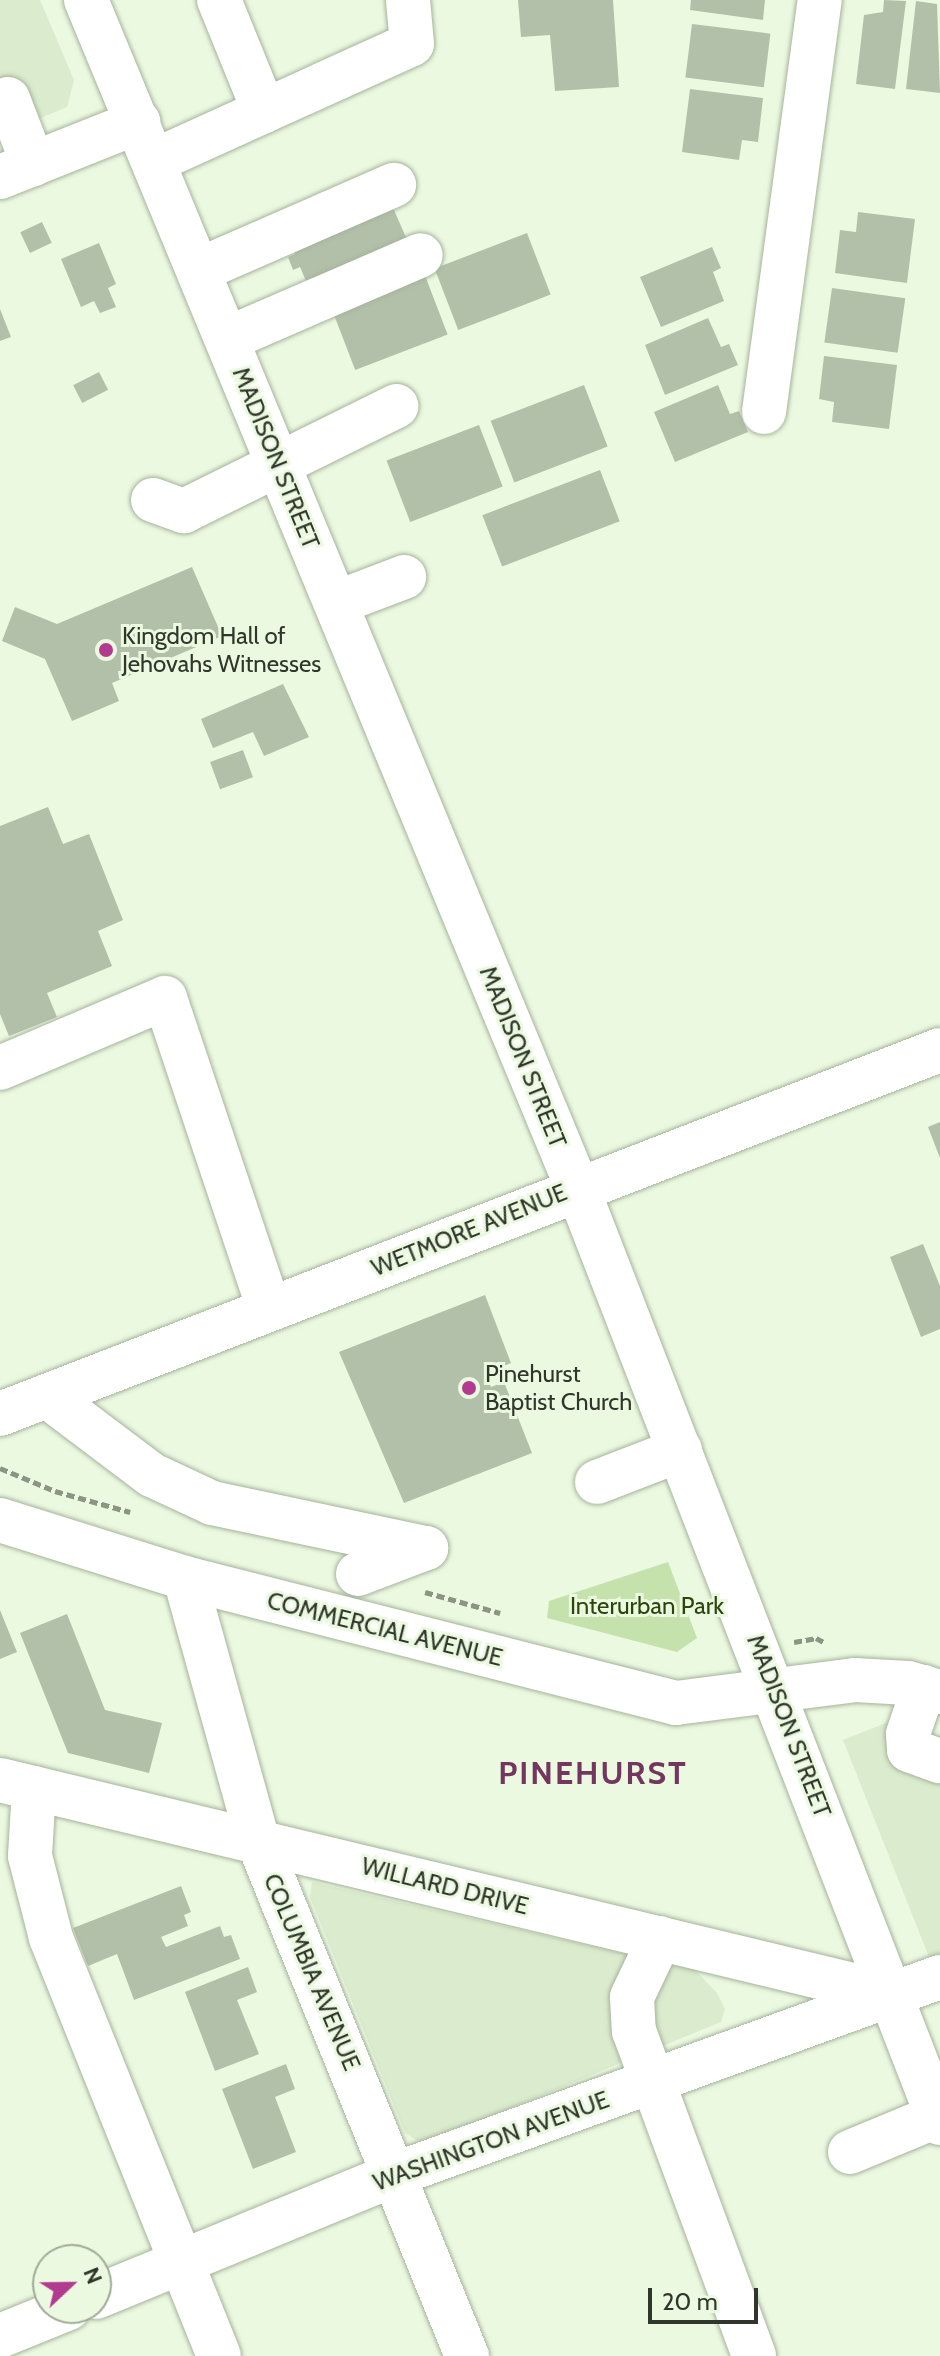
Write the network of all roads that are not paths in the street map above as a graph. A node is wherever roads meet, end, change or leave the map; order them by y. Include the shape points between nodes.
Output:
1 (86, 0) edge
2 (219, 0) edge
3 (408, 0) edge
4 (820, 0) edge
5 (8, 99) dead end
6 (264, 111) junction
7 (138, 122) junction
8 (154, 161) junction
9 (17, 171) edge
10 (394, 185) dead end
11 (421, 255) dead end
12 (199, 270) junction
13 (227, 339) junction
14 (396, 406) dead end
15 (764, 412) dead end
16 (280, 467) junction
17 (168, 505) dead end
18 (404, 577) dead end
19 (336, 603) junction
20 (940, 1050) edge
21 (0, 1068) edge
22 (577, 1187) junction
23 (269, 1308) junction
24 (47, 1396) junction
25 (0, 1414) edge
26 (680, 1450) junction
27 (597, 1482) dead end
28 (0, 1520) edge
29 (358, 1574) dead end
30 (185, 1578) junction
31 (932, 1690) edge
32 (775, 1691) junction
33 (940, 1761) edge
34 (17, 1784) edge
35 (258, 1841) junction
36 (660, 1938) junction
37 (940, 1977) edge
38 (890, 1994) junction
39 (650, 2083) junction
40 (939, 2119) edge
41 (850, 2152) dead end
42 (396, 2174) junction
43 (182, 2261) junction
44 (112, 2290) edge
45 (32, 2323) edge
46 (0, 2336) edge
47 (219, 2356) edge
48 (467, 2356) edge
49 (754, 2356) edge

1 - 7 street, MADISON STREET
2 - 6 street
3 - 6 street via 412,44
4 - 15 street
5 - 9 street
6 - 8 street
7 - 8 street, MADISON STREET
7 - 9 street
8 - 12 street, MADISON STREET
10 - 12 street
11 - 13 street
12 - 13 street, MADISON STREET
13 - 16 street, MADISON STREET
14 - 16 street
16 - 17 street
16 - 19 street, MADISON STREET
18 - 19 street
19 - 22 street, MADISON STREET
20 - 22 street, WETMORE AVENUE
21 - 23 street via 165,998
22 - 23 street, WETMORE AVENUE
22 - 26 street, MADISON STREET
23 - 24 street, WETMORE AVENUE
24 - 25 street, WETMORE AVENUE
24 - 29 street via 152,1475 212,1503 426,1548
26 - 27 street
26 - 32 street, MADISON STREET
28 - 30 street, COMMERCIAL AVENUE
30 - 32 street, COMMERCIAL AVENUE via 676,1703
30 - 35 street, COLUMBIA AVENUE
31 - 32 street, COMMERCIAL AVENUE via 855,1680
31 - 33 street via 908,1734 909,1750
32 - 38 street, MADISON STREET
34 - 35 street, WILLARD DRIVE
34 - 43 street via 51,1938
35 - 36 street, WILLARD DRIVE
35 - 42 street, COLUMBIA AVENUE
36 - 38 street, WILLARD DRIVE
36 - 39 street via 632,1997 634,2031
37 - 38 street, WASHINGTON AVENUE
38 - 39 street, WASHINGTON AVENUE
38 - 40 street, MADISON STREET
39 - 42 street, WASHINGTON AVENUE
39 - 49 street
40 - 41 street
42 - 43 street, WASHINGTON AVENUE
42 - 48 street, COLUMBIA AVENUE
43 - 44 street, WASHINGTON AVENUE
43 - 47 street
45 - 46 street

